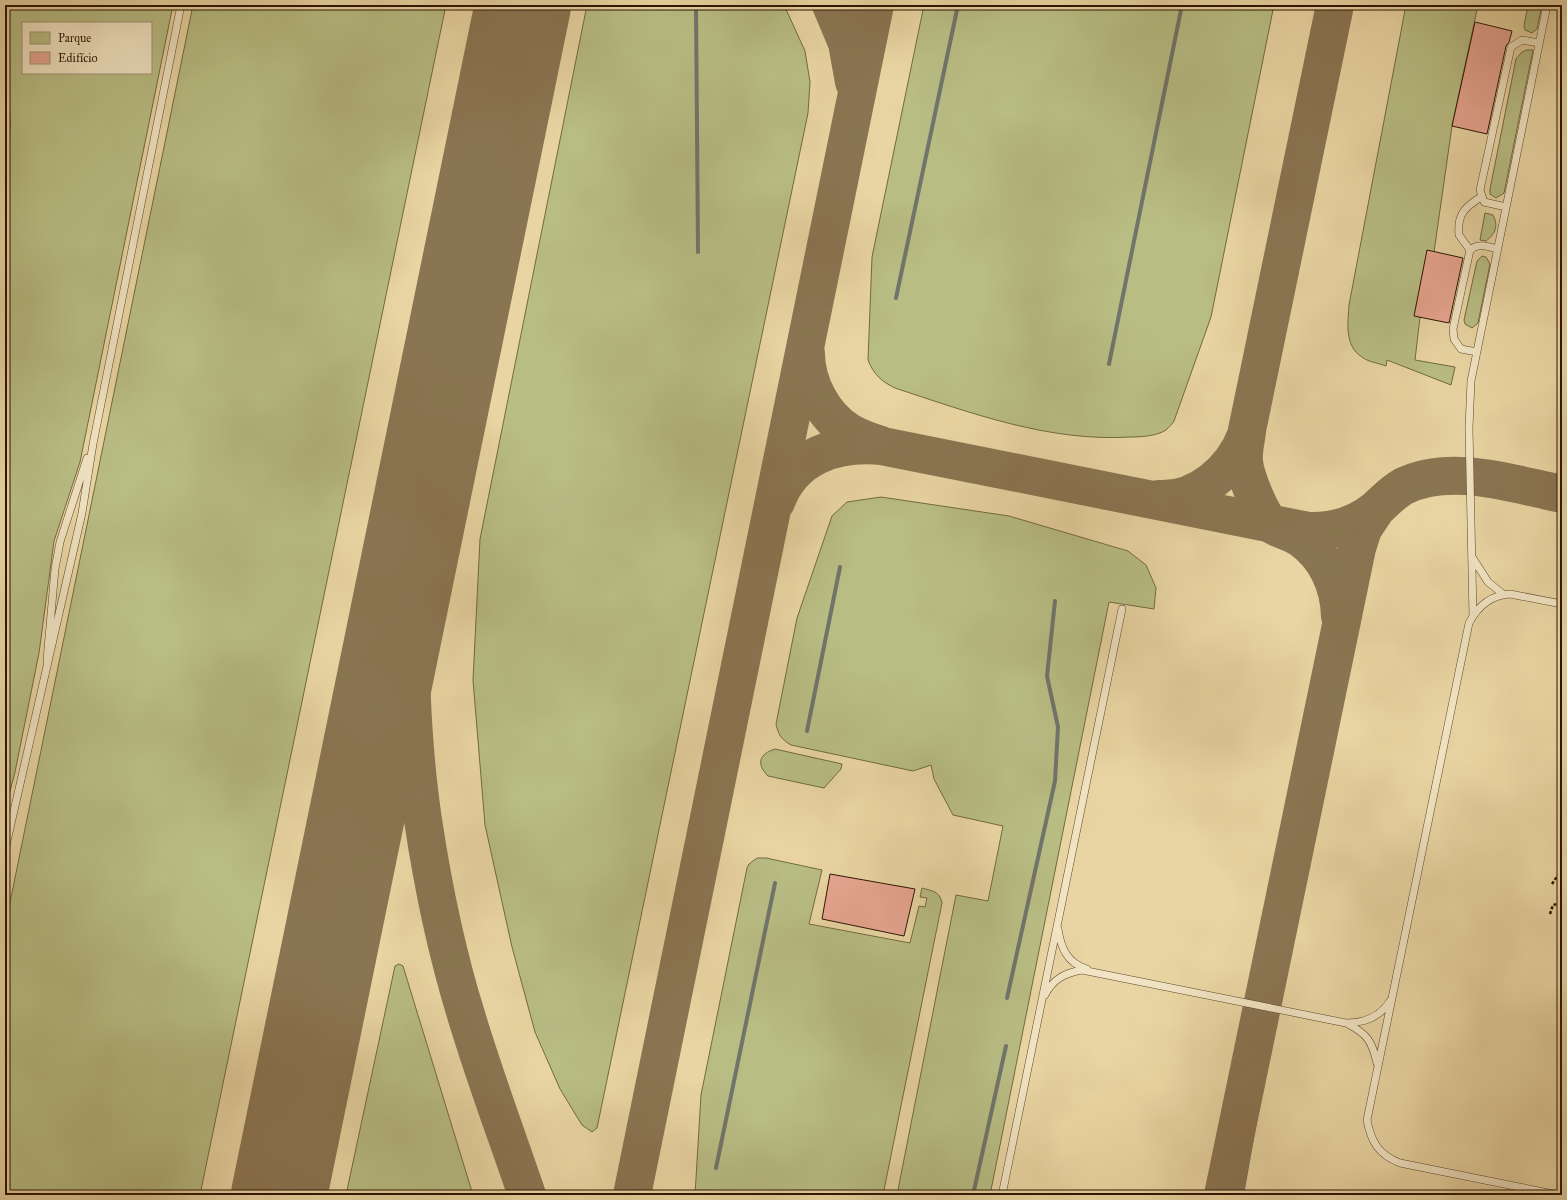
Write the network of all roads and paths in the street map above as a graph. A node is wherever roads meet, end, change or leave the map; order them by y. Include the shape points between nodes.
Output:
1 (181, 5) edge
2 (1547, 5) edge
3 (1539, 43) junction
4 (1481, 197) junction
5 (1506, 207) junction
6 (1498, 249) junction
7 (1470, 250) junction
8 (1477, 352) junction
9 (93, 444) junction
10 (1471, 557) junction
11 (1503, 594) junction
12 (1562, 604) edge
13 (1122, 609) dead end
14 (1473, 616) junction
15 (47, 670) junction
16 (5, 850) edge
17 (1562, 876) edge
18 (1552, 884) dead end
19 (1562, 903) edge
20 (1550, 914) dead end
21 (1057, 925) junction
22 (1093, 971) junction
23 (1392, 996) junction
24 (1042, 1000) junction
25 (1562, 1015) edge
26 (1561, 1022) edge
27 (1346, 1023) junction
28 (1378, 1064) junction
29 (1002, 1195) edge
30 (1559, 1195) edge

1 - 9 lane
2 - 3 lane
3 - 4 lane via 1522,40 1511,47 1480,190
3 - 5 lane
4 - 5 lane via 1484,202
4 - 7 lane via 1464,208 1461,218 1459,235
5 - 6 lane
6 - 7 lane via 1475,246
6 - 8 lane
7 - 8 lane via 1452,329 1454,339 1461,349
8 - 10 lane via 1469,406
9 - 15 lane via 82,514
9 - 15 lane via 60,542 46,652
10 - 11 lane via 1488,582
10 - 14 lane
11 - 12 lane
11 - 14 lane via 1487,600
13 - 21 lane
14 - 23 lane via 1469,623
15 - 16 lane
17 - 18 path via 1558,875
19 - 20 path via 1553,904
21 - 22 lane via 1065,953 1076,964
21 - 24 lane
22 - 24 lane via 1082,970 1063,975 1052,984
22 - 27 lane
23 - 27 lane via 1385,1009 1370,1018 1362,1022
23 - 28 lane
24 - 29 lane
25 - 26 path
27 - 28 lane via 1365,1034 1374,1049
28 - 30 lane via 1367,1120 1375,1144 1390,1159

